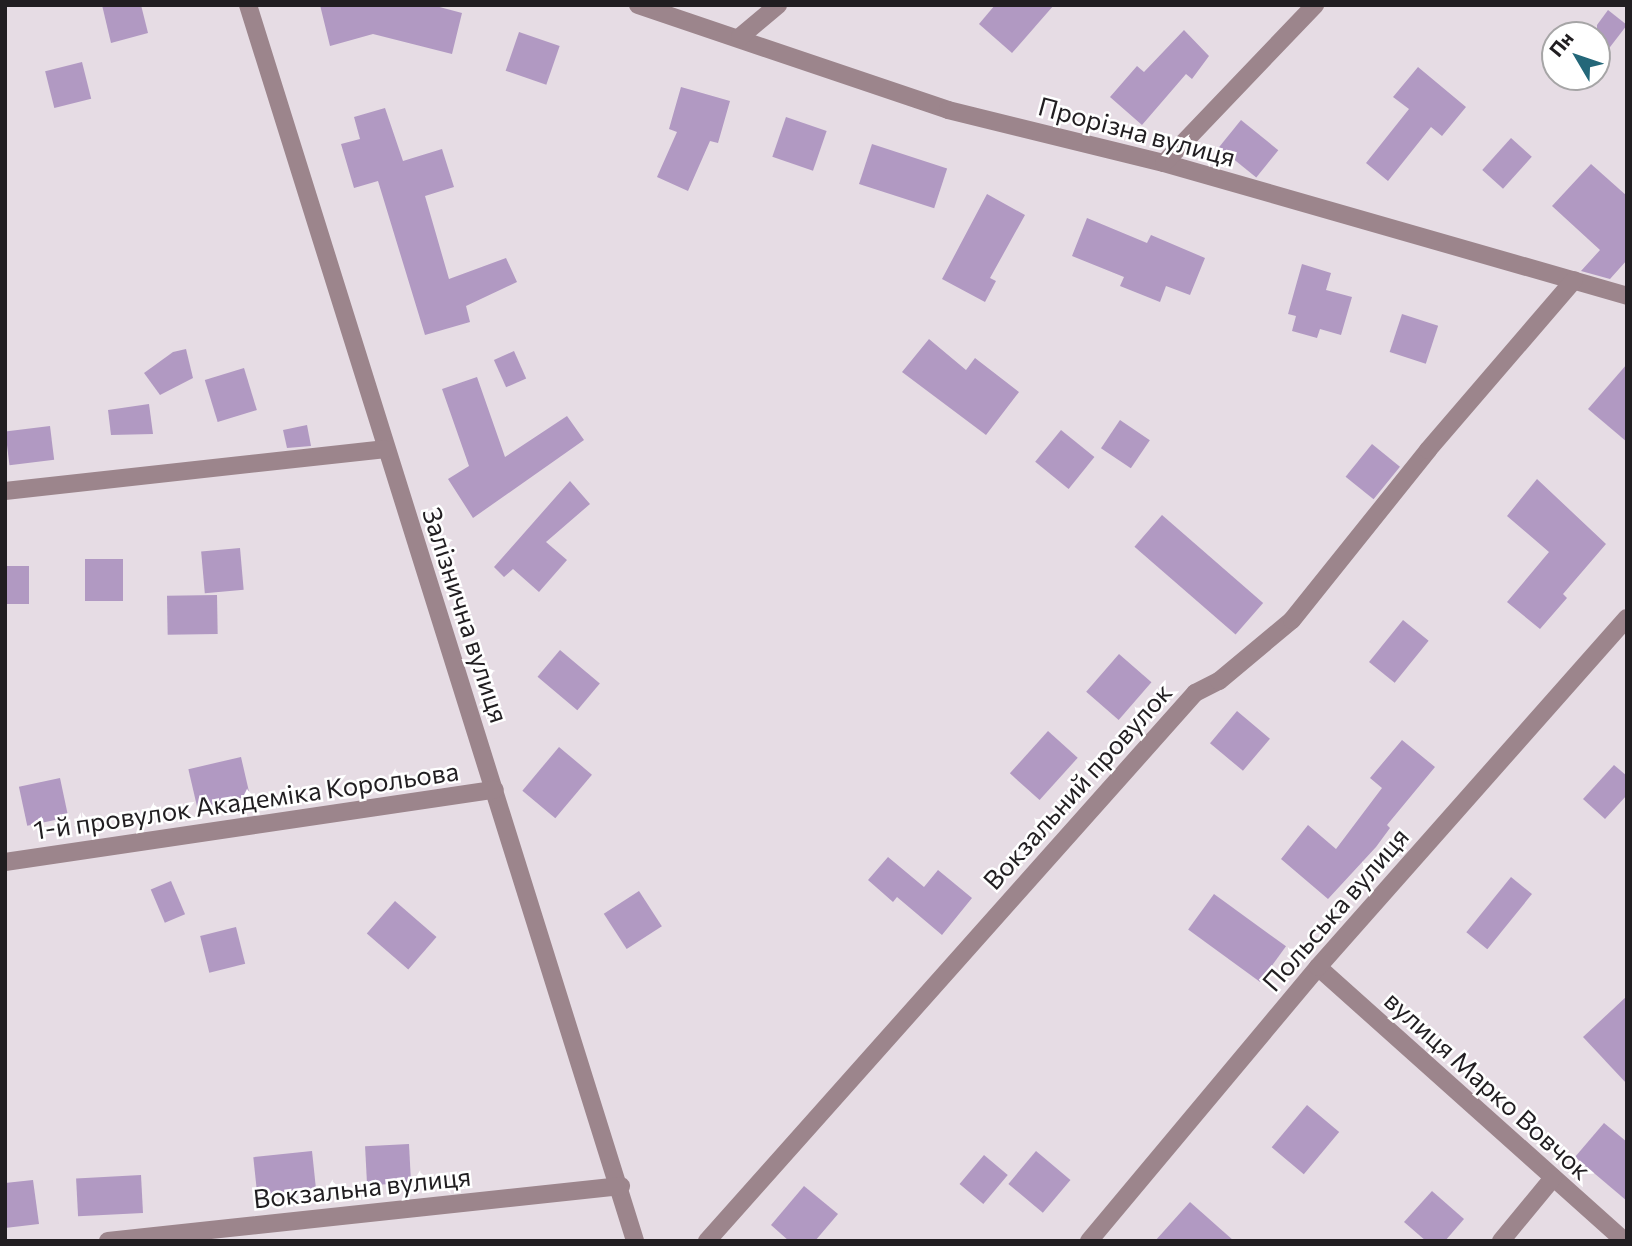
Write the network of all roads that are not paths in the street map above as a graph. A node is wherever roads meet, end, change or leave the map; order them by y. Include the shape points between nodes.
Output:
1 (248, 5) edge
2 (638, 5) edge
3 (778, 5) edge
4 (1315, 5) edge
5 (740, 37) junction
6 (1164, 163) junction
7 (1574, 280) junction
8 (1627, 296) edge
9 (384, 449) junction
10 (5, 491) edge
11 (1627, 618) edge
12 (495, 790) junction
13 (5, 862) edge
14 (1318, 967) junction
15 (1553, 1178) junction
16 (621, 1186) junction
17 (108, 1241) edge
18 (635, 1241) edge
19 (707, 1241) edge
20 (1089, 1241) edge
21 (1501, 1241) edge
22 (1624, 1241) edge

1 - 9 street, Залізнична вулиця
2 - 5 street, Прорізна вулиця
3 - 5 street
4 - 6 street
5 - 6 street, Прорізна вулиця via 948,110
6 - 7 street, Прорізна вулиця
7 - 8 street, Прорізна вулиця
7 - 19 street, Вокзальний провулок via 1428,450 1292,620 1219,681 1195,693
9 - 10 street
9 - 12 street, Залізнична вулиця
11 - 14 street, Польська вулиця
12 - 13 street, 1-й провулок Академіка Корольова
12 - 16 street, Залізнична вулиця
14 - 15 street, вулиця Марко Вовчок
14 - 20 street, Польська вулиця
15 - 21 street
15 - 22 street, вулиця Марко Вовчок
16 - 17 street, Вокзальна вулиця
16 - 18 street, Залізнична вулиця

